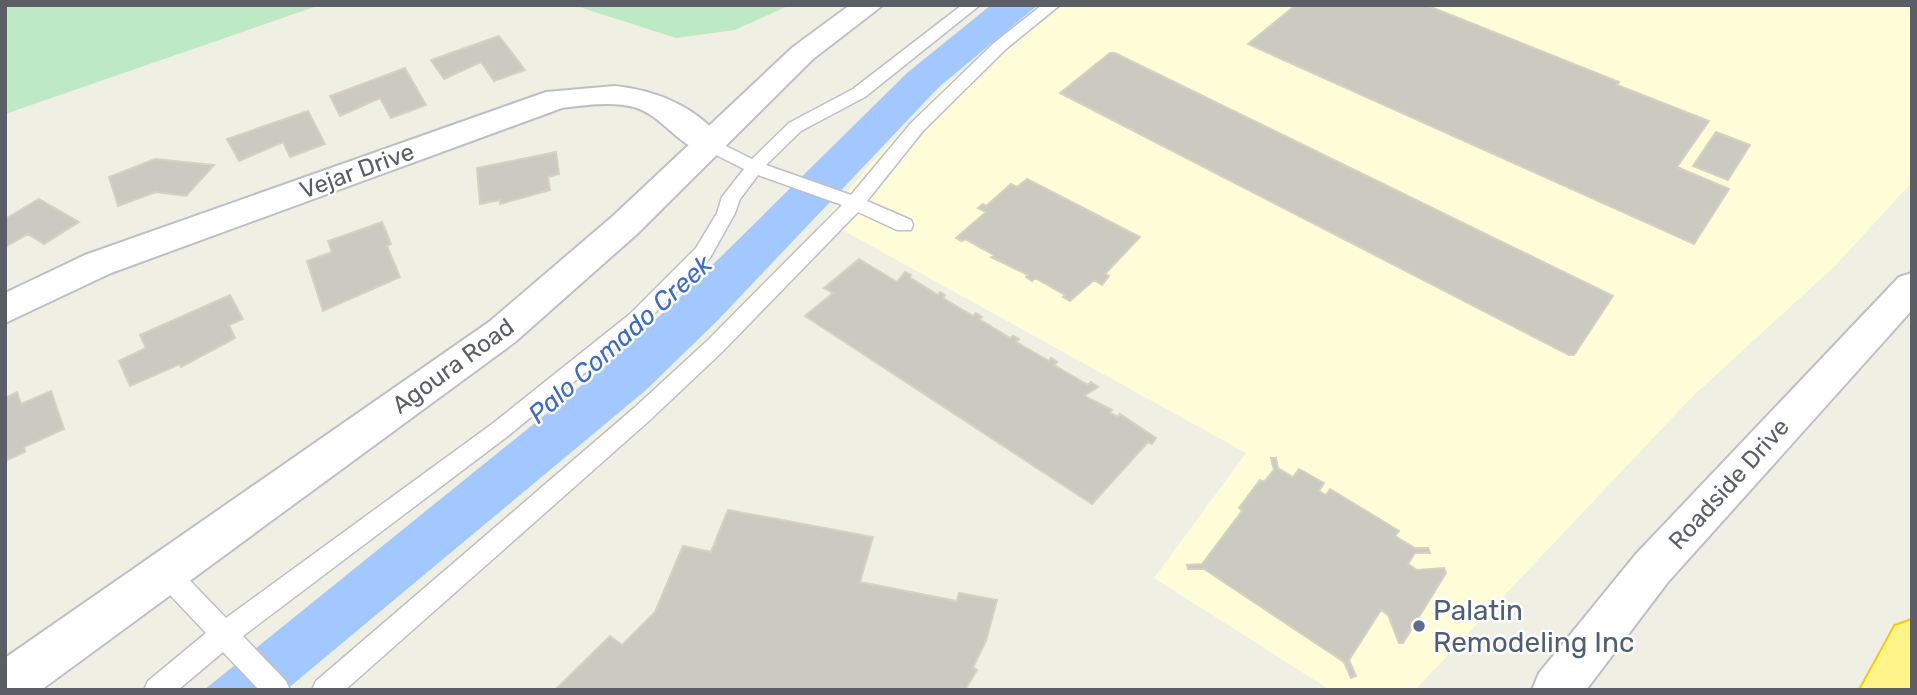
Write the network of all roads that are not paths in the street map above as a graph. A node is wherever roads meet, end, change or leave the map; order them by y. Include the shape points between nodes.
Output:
1 (869, 5) edge
2 (972, 5) edge
3 (1052, 5) edge
4 (708, 144) junction
5 (753, 167) junction
6 (849, 201) junction
7 (904, 225) dead end
8 (1912, 286) edge
9 (5, 309) edge
10 (165, 572) junction
11 (231, 642) junction
12 (1912, 642) edge
13 (5, 687) edge
14 (157, 690) edge
15 (277, 690) edge
16 (325, 690) edge
17 (1556, 690) edge
18 (1884, 690) edge

1 - 4 street, Agoura Road via 803,54
2 - 5 lane via 859,93 795,127
3 - 6 lane via 1000,46
4 - 5 lane
4 - 9 street, Vejar Drive via 671,113 646,101 608,94 557,99 98,264
4 - 10 street, Agoura Road via 568,278 502,332
5 - 6 lane
5 - 11 lane via 731,197 703,253 637,319
6 - 7 lane
6 - 16 lane via 715,346
8 - 17 street, Roadside Drive via 1652,568
10 - 11 lane
10 - 13 street, Agoura Road
11 - 14 lane
11 - 15 lane
12 - 18 highway

